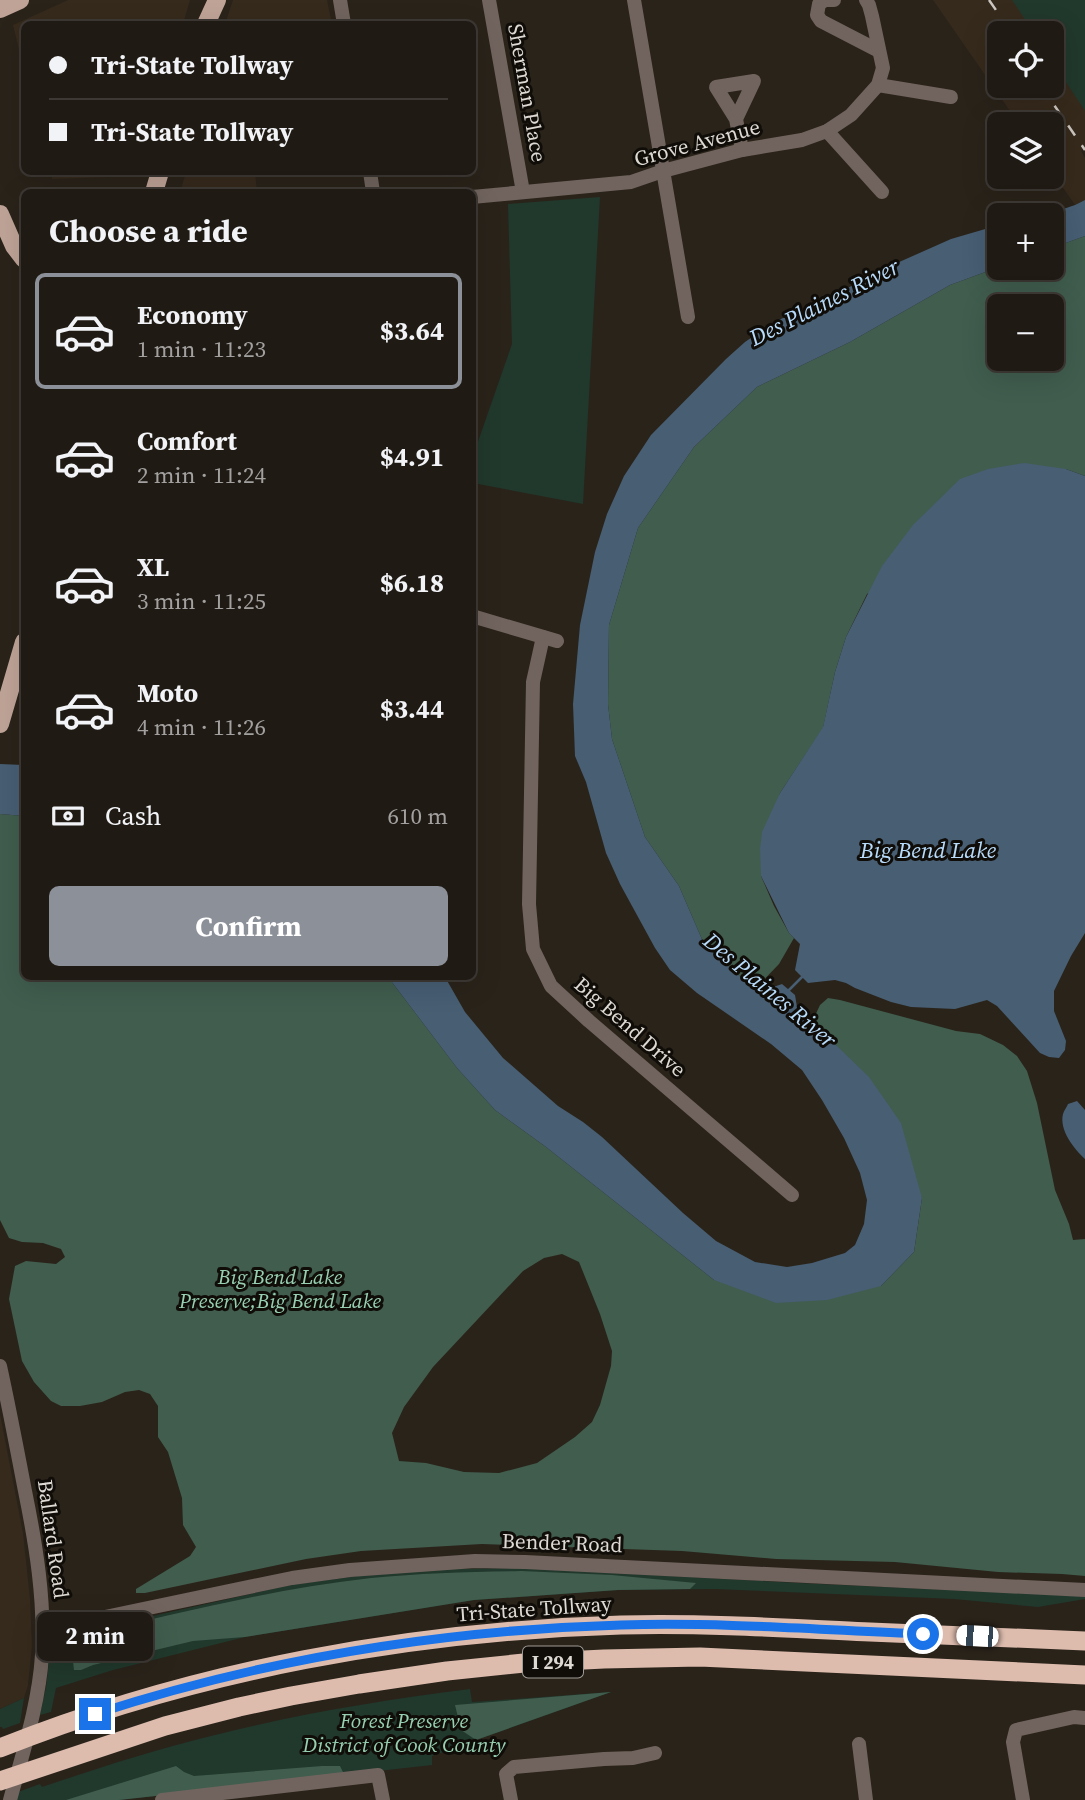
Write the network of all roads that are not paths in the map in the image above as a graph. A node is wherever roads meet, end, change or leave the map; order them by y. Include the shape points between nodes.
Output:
1 (20, 0) edge
2 (217, 0) edge
3 (340, 0) edge
4 (489, 0) edge
5 (634, 0) edge
6 (834, 0) edge
7 (866, 0) edge
8 (0, 9) edge
9 (207, 21) edge
10 (344, 21) edge
11 (879, 51) junction
12 (878, 85) junction
13 (951, 97) dead end
14 (736, 119) dead end
15 (827, 131) junction
16 (742, 150) junction
17 (663, 171) junction
18 (523, 192) junction
19 (882, 192) dead end
20 (476, 197) edge
21 (0, 214) edge
22 (21, 255) edge
23 (688, 317) dead end
24 (476, 617) edge
25 (21, 652) edge
26 (1, 716) edge
27 (792, 1195) dead end
28 (0, 1366) edge
29 (1085, 1590) edge
30 (43, 1630) junction
31 (1085, 1641) edge
32 (1085, 1675) edge
33 (1085, 1718) edge
34 (859, 1744) dead end
35 (5, 1746) edge
36 (655, 1753) dead end
37 (0, 1781) edge
38 (10, 1800) edge
39 (162, 1800) edge
40 (383, 1800) edge
41 (510, 1800) edge
42 (866, 1800) edge
43 (1023, 1800) edge

1 - 8 main road
2 - 9 main road
3 - 10 street
4 - 18 street, Sherman Place
5 - 17 street
6 - 11 street via 819,4 821,21
7 - 11 street
11 - 12 street via 883,68
12 - 13 street
12 - 15 street, Grove Avenue via 852,116
14 - 16 street
15 - 16 street, Grove Avenue
15 - 19 street
16 - 17 street, Grove Avenue
17 - 18 street, Grove Avenue via 631,182
17 - 23 street
18 - 20 street, Grove Avenue
21 - 22 main road
24 - 27 street, Big Bend Drive via 550,639 533,682 529,904 533,949 551,986
25 - 26 main road
28 - 30 street, Ballard Road via 31,1517
29 - 30 street, Bender Road via 475,1561 292,1578
30 - 38 street, Ballard Road via 36,1695
31 - 35 highway, Tri-State Tollway / I 294 via 704,1625 523,1631 404,1644 267,1668 154,1696
32 - 37 highway, I 294 via 700,1657 524,1663 291,1696 165,1726
33 - 43 street via 1016,1730 1013,1742
34 - 42 street
36 - 41 street via 514,1767 506,1774
39 - 40 street via 378,1775

